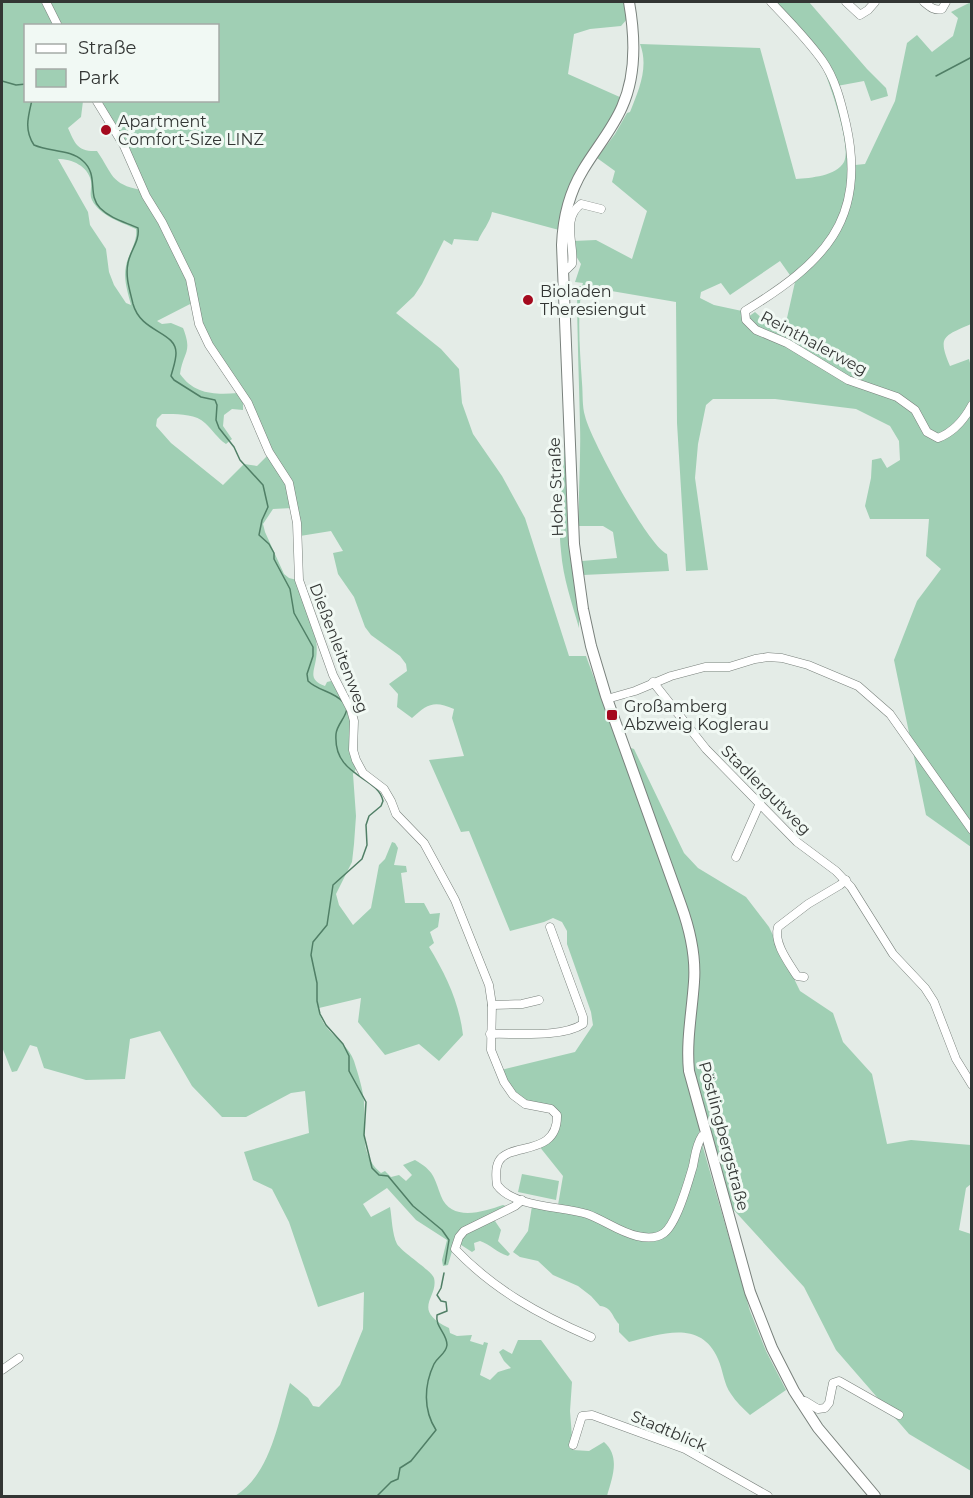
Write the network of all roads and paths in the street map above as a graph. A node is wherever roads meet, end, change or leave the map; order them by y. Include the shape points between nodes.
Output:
1 (46, 2) edge
2 (629, 2) edge
3 (771, 2) edge
4 (846, 2) edge
5 (875, 2) edge
6 (924, 2) edge
7 (946, 2) edge
8 (57, 24) edge
9 (97, 102) edge
10 (601, 209) dead end
11 (562, 269) junction
12 (972, 405) edge
13 (653, 682) junction
14 (607, 699) junction
15 (760, 803) junction
16 (972, 830) edge
17 (736, 857) dead end
18 (846, 880) junction
19 (550, 927) dead end
20 (804, 977) dead end
21 (539, 1000) dead end
22 (492, 1005) junction
23 (490, 1034) junction
24 (972, 1085) edge
25 (706, 1135) junction
26 (522, 1200) junction
27 (591, 1337) dead end
28 (19, 1358) dead end
29 (2, 1370) edge
30 (800, 1401) junction
31 (899, 1415) dead end
32 (573, 1445) dead end
33 (768, 1497) edge
34 (875, 1497) edge

1 - 8 street
2 - 11 main road, Hohe Straße via 634,54 627,93 612,127 571,194 563,224
3 - 12 street, Reinthalerweg via 821,59 833,79 851,146 852,172 843,214 824,250 804,271 745,311 746,320 756,330 787,343 848,380 897,397 915,410 927,432 938,438 957,427
4 - 5 street via 860,15
6 - 7 street via 937,10
9 - 22 street, Dießenleitenweg via 124,146 190,279 199,324 208,345 248,403 269,452 289,483 297,523 299,580 333,675 351,710 356,760 363,773 386,791 396,814 422,841 435,863 487,978
10 - 11 street, Hohe Straße via 581,204 577,207 571,223 572,264
11 - 14 main road, Hohe Straße via 576,565 589,636
13 - 14 street
13 - 15 street, Stadlergutweg via 700,742
13 - 16 street via 705,667 729,667 775,657 846,680 890,714
14 - 25 main road, Pöstlingbergstraße via 690,933 694,970 688,1061
15 - 17 street
15 - 18 street, Stadlergutweg via 797,842
18 - 20 street via 778,927 785,955 797,976
18 - 24 street, Stadlergutweg via 893,954 934,1002 956,1059
19 - 23 street via 583,1024 554,1032
21 - 22 street
22 - 23 street, Dießenleitenweg
23 - 26 street, Dießenleitenweg via 494,1059 508,1089 527,1105 551,1109 557,1115 554,1130 545,1141 505,1156 498,1163 498,1187
25 - 26 street, Dießenleitenweg via 698,1142 674,1218 666,1232 657,1237 638,1236 588,1214
25 - 30 main road, Pöstlingbergstraße via 756,1309
26 - 27 street via 464,1231 455,1249 506,1293
28 - 29 street
30 - 31 street via 825,1408 833,1383 839,1381
30 - 34 main road, Pöstlingbergstraße via 831,1446
32 - 33 street, Stadtblick via 582,1416 592,1415 685,1449

